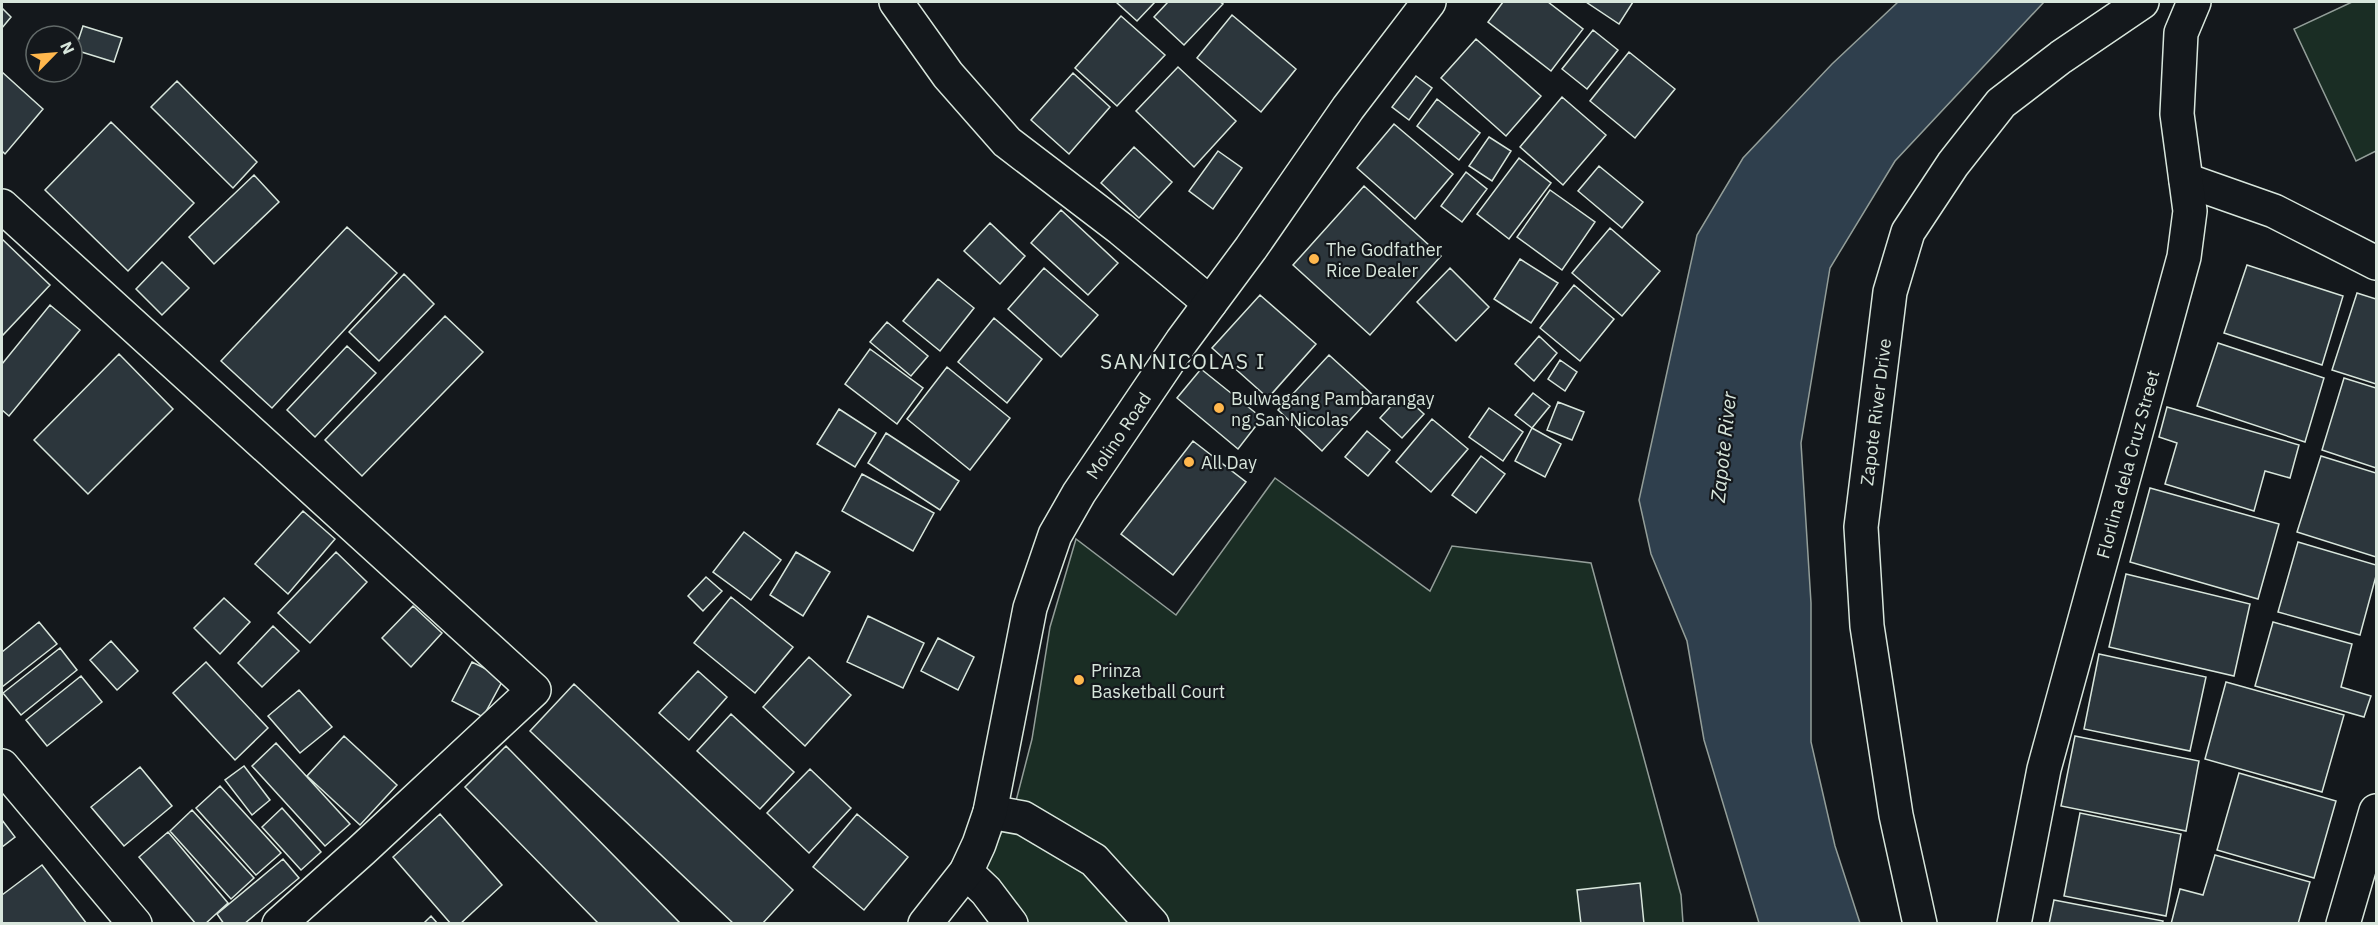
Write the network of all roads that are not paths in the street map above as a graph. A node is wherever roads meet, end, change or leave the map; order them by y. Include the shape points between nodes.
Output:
1 (896, 2) edge
2 (1429, 2) edge
3 (2142, 2) edge
4 (2194, 2) edge
5 (2186, 180) junction
6 (2, 206) edge
7 (2376, 263) edge
8 (1210, 303) junction
9 (2, 766) edge
10 (2376, 811) edge
11 (990, 812) junction
12 (966, 872) junction
13 (135, 924) edge
14 (279, 924) edge
15 (925, 924) edge
16 (1011, 924) edge
17 (1152, 924) edge
18 (1920, 924) edge
19 (2014, 924) edge
20 (2343, 924) edge

1 - 8 street via 948,75 1007,142
2 - 8 street, Molino Road via 1348,108
3 - 18 street, Zapote River Drive via 2001,103 1953,164 1908,232 1890,292 1861,527 1867,627 1896,815
4 - 5 street, Florlina dela Cruz Street via 2181,33 2177,114
5 - 7 street via 2274,212
5 - 19 street, Florlina dela Cruz Street via 2190,211 2184,257 2044,769
6 - 14 street via 534,690
8 - 11 street, Molino Road via 1079,493 1055,535 1030,608
9 - 13 street
10 - 20 street
11 - 12 street, Molino Road
11 - 17 street via 1023,818 1094,860
12 - 15 street, Molino Road
12 - 16 street

